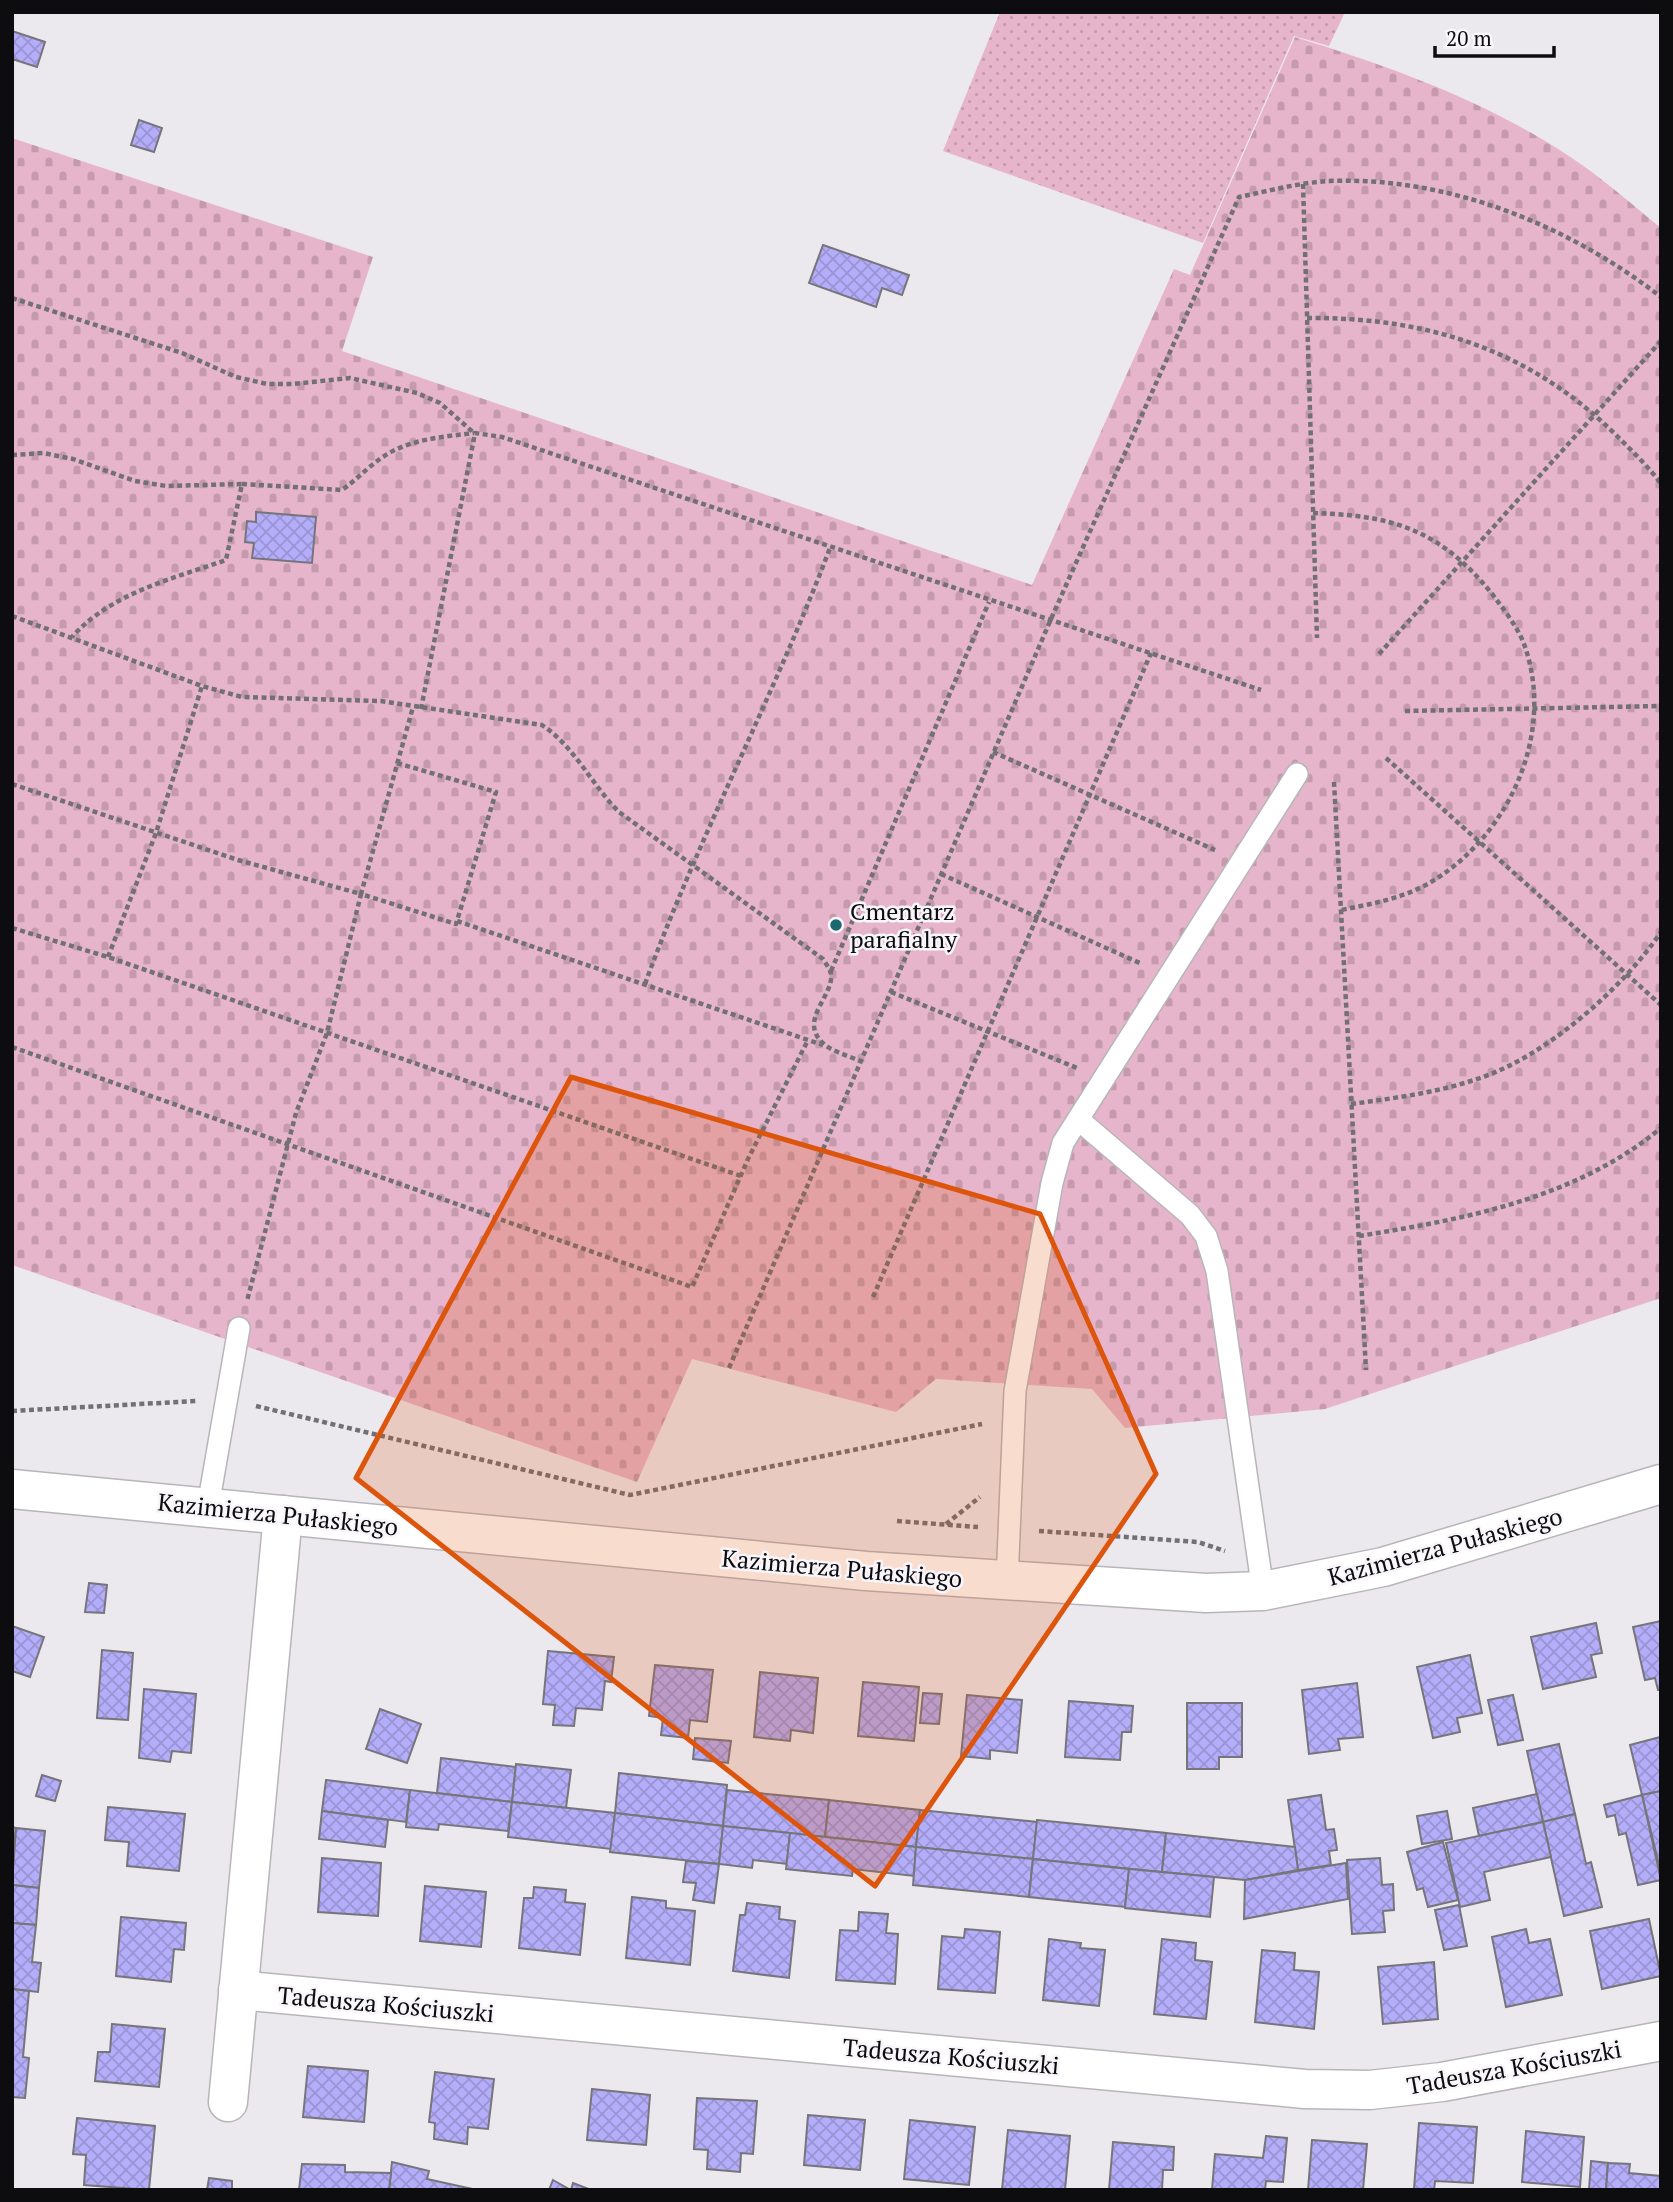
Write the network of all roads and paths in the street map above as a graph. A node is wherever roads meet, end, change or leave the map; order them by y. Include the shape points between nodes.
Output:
1 (1303, 184) junction
2 (12, 298) edge
3 (1661, 298) edge
4 (1307, 318) junction
5 (1661, 341) edge
6 (1595, 414) junction
7 (475, 433) junction
8 (12, 455) edge
9 (242, 484) junction
10 (1661, 484) edge
11 (1313, 513) junction
12 (830, 548) junction
13 (1463, 561) junction
14 (989, 602) junction
15 (12, 616) edge
16 (1051, 619) junction
17 (72, 637) junction
18 (1317, 638) dead end
19 (1151, 653) junction
20 (1379, 654) dead end
21 (202, 686) junction
22 (1261, 690) dead end
23 (1661, 706) edge
24 (413, 707) junction
25 (421, 709) junction
26 (1533, 709) junction
27 (1405, 711) dead end
28 (993, 752) junction
29 (1386, 758) dead end
30 (397, 763) junction
31 (1297, 774) dead end
32 (1334, 782) dead end
33 (12, 784) edge
34 (1090, 794) junction
35 (156, 833) junction
36 (1479, 841) junction
37 (1241, 861) junction
38 (694, 867) junction
39 (941, 874) junction
40 (360, 894) junction
41 (1341, 910) junction
42 (1037, 917) junction
43 (457, 921) junction
44 (12, 928) edge
45 (1661, 932) edge
46 (108, 957) junction
47 (831, 972) junction
48 (1627, 974) junction
49 (1168, 976) junction
50 (645, 984) junction
51 (890, 992) junction
52 (1661, 1005) edge
53 (988, 1031) junction
54 (327, 1033) junction
55 (808, 1040) junction
56 (827, 1046) junction
57 (12, 1047) edge
58 (860, 1061) junction
59 (1104, 1079) junction
60 (1351, 1104) junction
61 (1079, 1120) junction
62 (1661, 1128) edge
63 (289, 1145) junction
64 (741, 1176) junction
65 (1359, 1236) junction
66 (873, 1297) dead end
67 (239, 1328) joint
68 (729, 1368) dead end
69 (1366, 1370) dead end
70 (226, 1399) junction
71 (12, 1411) edge
72 (1014, 1418) junction
73 (1661, 1484) edge
74 (12, 1489) edge
75 (208, 1506) junction
76 (283, 1516) junction
77 (897, 1521) dead end
78 (1010, 1529) junction
79 (1261, 1576) junction
80 (1007, 1582) junction
81 (238, 1990) junction
82 (1661, 2041) edge
83 (228, 2102) dead end

1 - 3 path via 1330,181 1417,188 1509,211 1582,245
1 - 4 path
1 - 16 path via 1239,197
2 - 7 path via 182,353 236,377 267,384 350,378 417,393 440,402
4 - 6 path via 1391,322 1436,331 1528,367
4 - 11 path
5 - 6 path
6 - 10 path
6 - 13 path
7 - 9 path via 403,447 380,458 342,490
7 - 12 path via 502,437
7 - 25 path
8 - 9 path via 43,453 73,459 135,481 166,486
9 - 17 path via 226,561 131,594 84,623
11 - 13 path via 1368,516 1403,526
11 - 18 path
12 - 14 path
12 - 38 path
13 - 20 path
13 - 26 path via 1510,618 1524,644
14 - 16 path
14 - 47 path
15 - 17 path
16 - 19 path
16 - 28 path
17 - 21 path
19 - 22 path
19 - 34 path
21 - 24 path via 242,697 381,701
21 - 35 path
23 - 26 path
24 - 25 path
24 - 30 path
25 - 38 path via 542,725 561,740 619,812
26 - 27 path
26 - 36 path via 1532,736 1517,787
28 - 34 path
28 - 39 path
29 - 36 path
30 - 40 path
30 - 43 path via 496,792
31 - 37 lane
32 - 41 path
33 - 35 path
34 - 37 path
34 - 42 path
35 - 40 path
35 - 46 path
36 - 41 path via 1433,881 1409,893
36 - 48 path
37 - 49 lane
38 - 47 path via 823,959
38 - 50 path via 672,909
39 - 42 path
39 - 51 path
40 - 43 path
40 - 54 path
41 - 60 path
42 - 49 path
42 - 53 path
43 - 50 path
44 - 46 path
45 - 48 path
46 - 54 path
47 - 56 path via 815,1018 816,1035
48 - 52 path
48 - 60 path via 1555,1037 1485,1077 1405,1097
49 - 59 lane
50 - 55 path
51 - 53 path
51 - 58 path
53 - 59 path
53 - 66 path
54 - 63 path via 296,1113
54 - 64 path
55 - 56 path
55 - 64 path
56 - 58 path
57 - 63 path
58 - 68 path
59 - 61 lane
60 - 65 path
61 - 72 lane via 1063,1143 1052,1183
61 - 79 lane via 1190,1215 1206,1236 1217,1271
62 - 65 path via 1612,1163 1526,1200 1447,1222
63 - 64 path via 692,1287
63 - 67 path
65 - 69 path
67 - 70 lane
70 - 71 path
70 - 72 path via 630,1495
70 - 75 lane
72 - 78 lane
73 - 79 street, Kazimierza Pułaskiego via 1383,1567
74 - 75 street, Kazimierza Pułaskiego
75 - 76 street, Kazimierza Pułaskiego
76 - 80 street, Kazimierza Pułaskiego
76 - 81 street
77 - 78 path
78 - 79 path via 1198,1542
78 - 80 lane
79 - 80 street, Kazimierza Pułaskiego via 1206,1592
81 - 82 street, Tadeusza Kościuszki via 1305,2089 1370,2090 1442,2082
81 - 83 street

